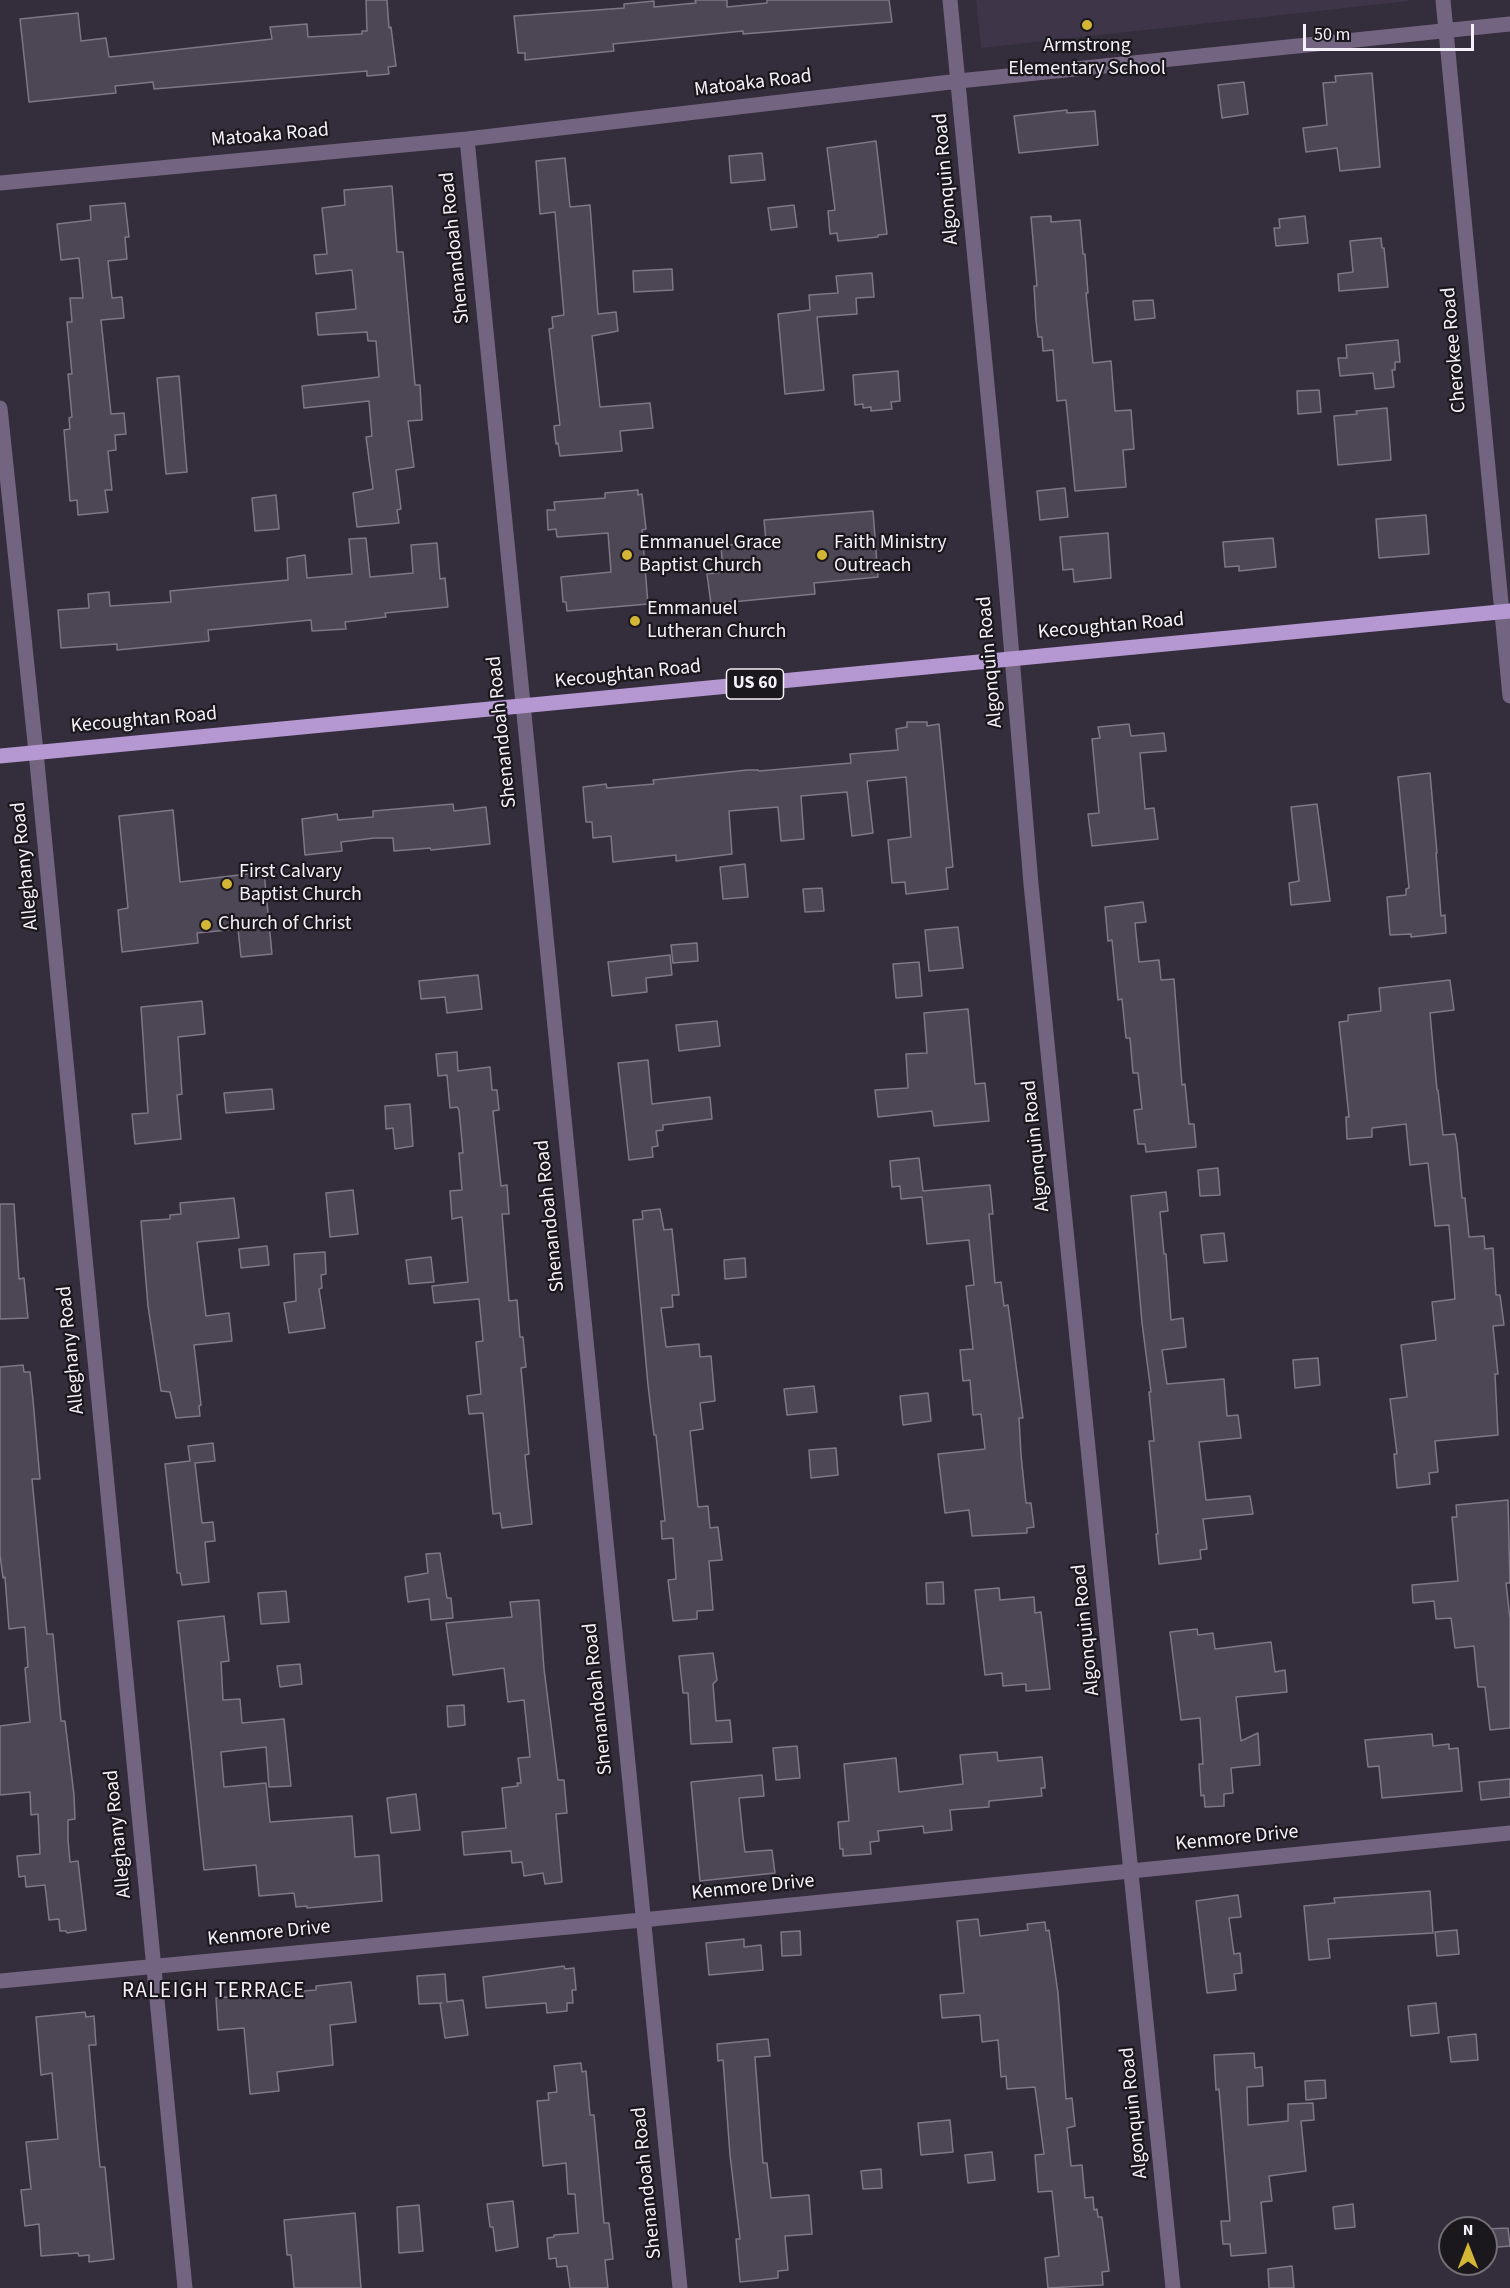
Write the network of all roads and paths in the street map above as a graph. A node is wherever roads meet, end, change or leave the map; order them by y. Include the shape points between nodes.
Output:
1 (950, 0) edge
2 (1443, 0) edge
3 (1510, 24) edge
4 (1446, 30) junction
5 (959, 81) junction
6 (467, 139) junction
7 (0, 183) edge
8 (0, 408) edge
9 (1506, 611) edge
10 (1012, 658) junction
11 (1510, 696) edge
12 (522, 707) junction
13 (36, 752) junction
14 (0, 756) edge
15 (1510, 1833) edge
16 (1133, 1871) junction
17 (642, 1920) junction
18 (153, 1967) junction
19 (0, 1981) edge
20 (185, 2288) edge
21 (680, 2288) edge
22 (1173, 2288) edge

1 - 5 street, Algonquin Road
2 - 4 street, Cherokee Road
3 - 4 street, Matoaka Road
4 - 5 street, Matoaka Road
4 - 9 street, Cherokee Road
5 - 6 street, Matoaka Road
5 - 10 street, Algonquin Road
6 - 7 street, Matoaka Road
6 - 12 street, Shenandoah Road
8 - 13 street, Alleghany Road
9 - 10 main road, Kecoughtan Road / US 60
9 - 11 street, Cherokee Road
10 - 12 main road, Kecoughtan Road / US 60
10 - 16 street, Algonquin Road
12 - 13 main road, Kecoughtan Road / US 60
12 - 17 street, Shenandoah Road
13 - 14 main road, Kecoughtan Road / US 60
13 - 18 street, Alleghany Road
15 - 16 street, Kenmore Drive
16 - 17 street, Kenmore Drive
16 - 22 street, Algonquin Road
17 - 18 street, Kenmore Drive
17 - 21 street, Shenandoah Road
18 - 19 street, Kenmore Drive
18 - 20 street, Alleghany Road

